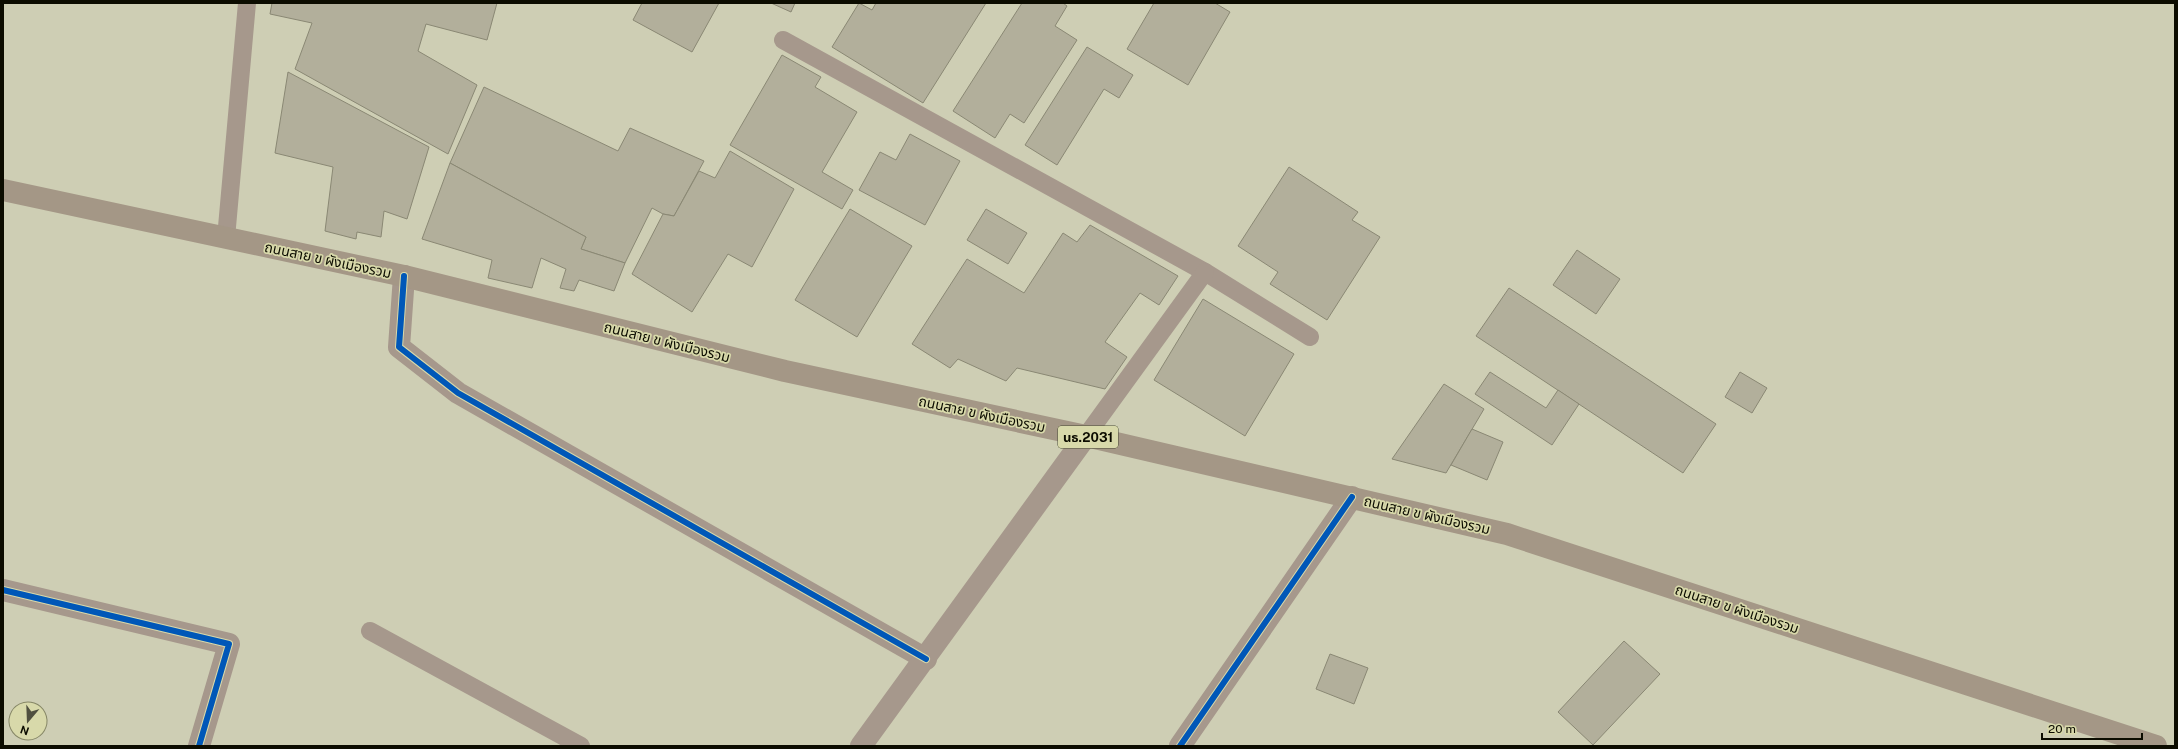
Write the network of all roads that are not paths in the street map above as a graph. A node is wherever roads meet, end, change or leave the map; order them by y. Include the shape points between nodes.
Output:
1 (247, 3) edge
2 (783, 40) dead end
3 (3, 190) edge
4 (226, 238) junction
5 (1205, 272) junction
6 (404, 276) junction
7 (1310, 337) dead end
8 (1086, 436) junction
9 (1352, 497) junction
10 (3, 590) edge
11 (370, 631) dead end
12 (926, 659) junction
13 (199, 746) edge
14 (581, 746) edge
15 (861, 746) edge
16 (1180, 746) edge
17 (2156, 746) edge

1 - 4 lane
2 - 5 lane
3 - 4 main road, ถนนสาย ข ผังเมืองรวม / นธ.2031
4 - 6 main road, ถนนสาย ข ผังเมืองรวม / นธ.2031
5 - 7 lane
5 - 8 lane
6 - 8 main road, ถนนสาย ข ผังเมืองรวม / นธ.2031 via 785,371
6 - 12 street via 399,347 458,393
8 - 9 main road, ถนนสาย ข ผังเมืองรวม / นธ.2031
8 - 12 street
9 - 16 street
9 - 17 main road, ถนนสาย ข ผังเมืองรวม / นธ.2031 via 1507,534
10 - 13 street via 229,644
11 - 14 lane
12 - 15 street

